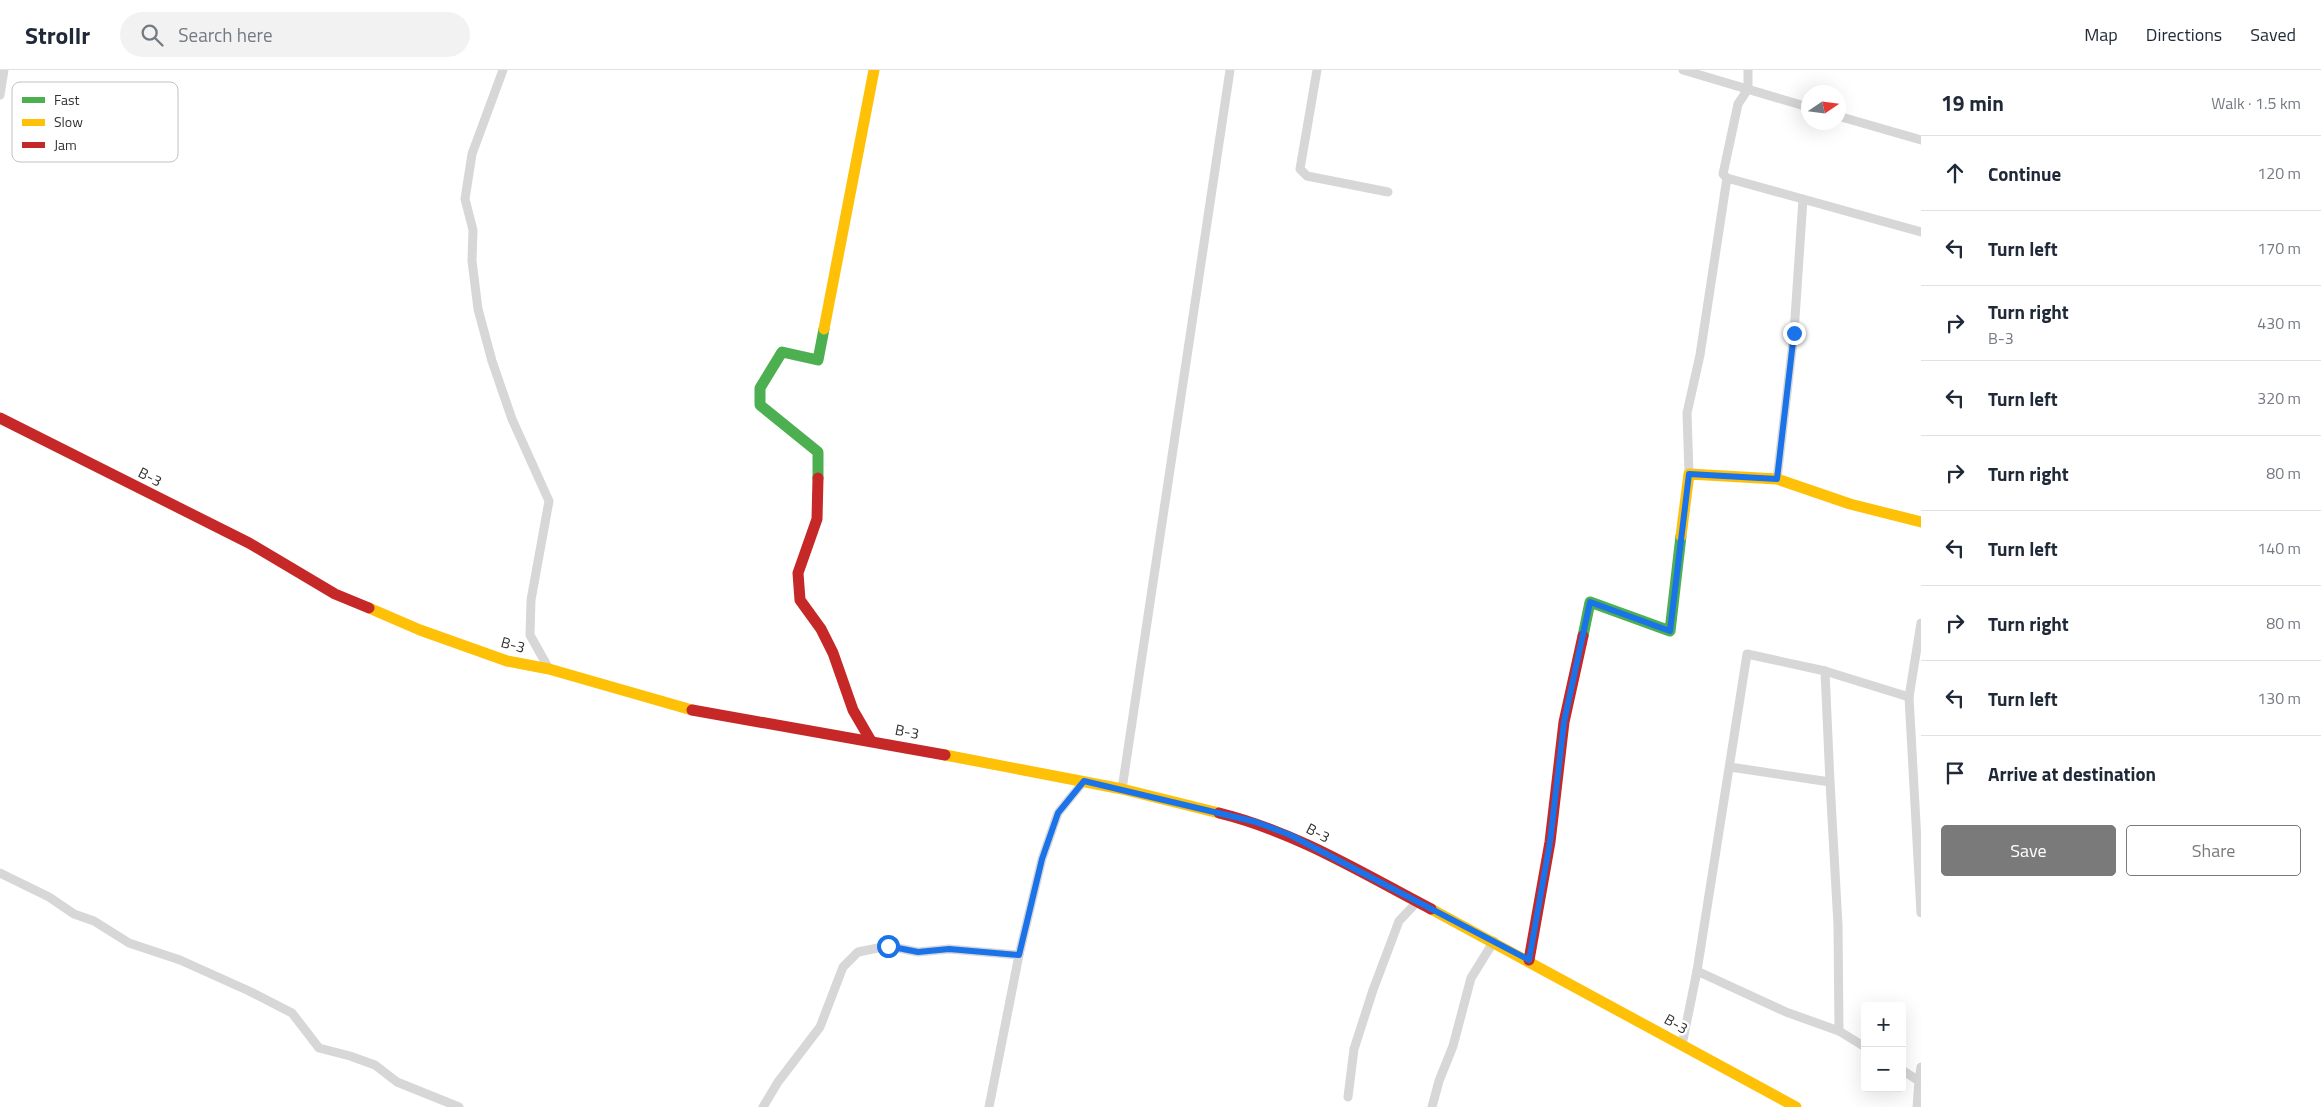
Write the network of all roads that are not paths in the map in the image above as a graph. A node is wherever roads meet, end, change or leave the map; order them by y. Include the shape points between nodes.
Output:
1 (4, 70) edge
2 (503, 70) edge
3 (874, 70) edge
4 (1230, 70) edge
5 (1317, 70) edge
6 (1683, 70) edge
7 (1748, 70) edge
8 (1748, 89) junction
9 (0, 95) edge
10 (1801, 105) edge
11 (1846, 118) edge
12 (1921, 140) edge
13 (1726, 178) junction
14 (1388, 192) dead end
15 (1803, 199) junction
16 (1921, 232) edge
17 (0, 418) edge
18 (1689, 474) junction
19 (1777, 479) junction
20 (1921, 522) edge
21 (1921, 623) edge
22 (549, 669) junction
23 (1825, 671) junction
24 (1909, 697) junction
25 (871, 741) junction
26 (1730, 767) junction
27 (1084, 781) junction
28 (1830, 782) junction
29 (1122, 789) junction
30 (0, 873) edge
31 (1418, 901) junction
32 (1921, 913) edge
33 (1494, 942) junction
34 (1019, 955) junction
35 (1529, 960) junction
36 (1697, 971) junction
37 (1838, 1031) junction
38 (1682, 1045) junction
39 (1861, 1045) edge
40 (1921, 1067) edge
41 (1906, 1073) edge
42 (1919, 1081) junction
43 (1348, 1097) dead end
44 (458, 1107) edge
45 (763, 1107) edge
46 (989, 1107) edge
47 (1432, 1107) edge
48 (1796, 1107) edge
49 (1917, 1107) edge

1 - 9 street
2 - 22 street via 472,154 465,199 473,230 472,261 478,309 487,344 512,419 550,501 531,600 530,635
3 - 25 main road via 818,360 782,352 760,388 760,405 818,452 818,519 798,573 800,600 821,629 853,710
4 - 29 street
5 - 14 street via 1300,169 1306,176
6 - 8 street
7 - 8 street
8 - 10 street
8 - 13 street via 1738,104 1723,174
11 - 12 street
13 - 15 street
13 - 18 street via 1701,345 1687,413
15 - 16 street
15 - 19 street via 1794,333
17 - 22 main road, B-3 via 249,544 335,594 438,636 507,660
18 - 19 main road
18 - 35 main road via 1670,631 1590,602 1564,722 1550,842
19 - 20 main road via 1858,506
21 - 24 street
22 - 25 main road, B-3 via 690,710
23 - 24 street
23 - 26 street via 1747,654
23 - 28 street
24 - 32 street
25 - 27 main road, B-3
26 - 28 street
26 - 36 street
27 - 29 main road, B-3
27 - 34 street via 1058,813 1042,859
28 - 37 street via 1838,924
29 - 31 main road, B-3 via 1256,822
30 - 44 street via 49,897 74,914 94,921 129,943 180,960 292,1013 319,1048 374,1065 397,1082
31 - 33 main road, B-3
31 - 43 street via 1399,921 1373,990 1354,1049
33 - 35 main road, B-3
33 - 47 street via 1471,978 1454,1046
34 - 45 street via 949,949 918,952 888,946 858,952 843,967 820,1027
34 - 46 street
35 - 38 main road, B-3
36 - 37 street via 1786,1012
36 - 38 street
37 - 39 street
38 - 48 main road, B-3
40 - 42 street
41 - 42 street
42 - 49 street

